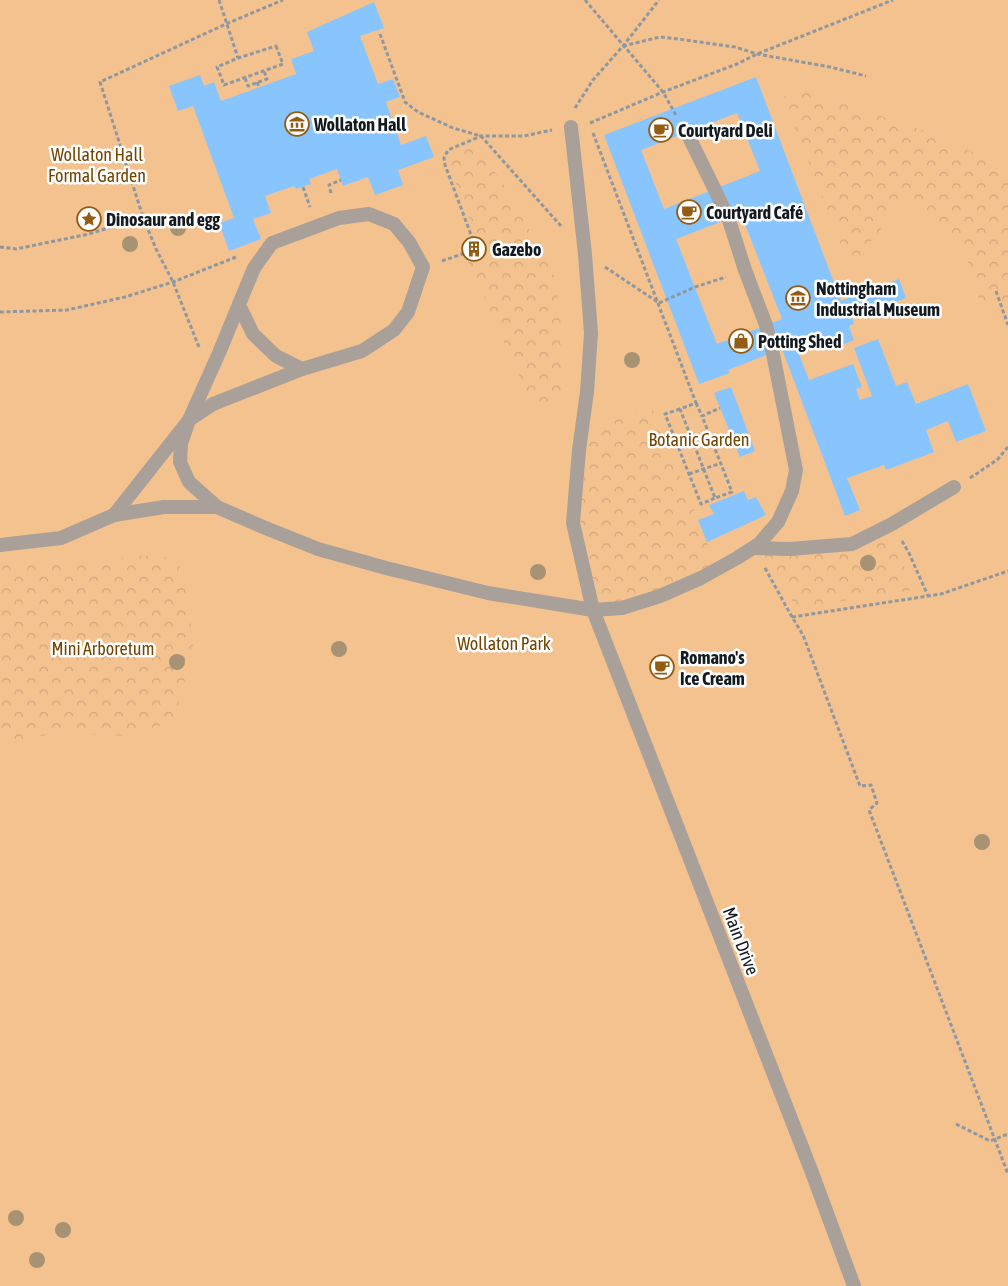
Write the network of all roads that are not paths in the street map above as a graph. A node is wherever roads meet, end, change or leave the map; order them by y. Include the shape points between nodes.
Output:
1 (571, 127) road end
2 (686, 133) dead end
3 (239, 305) junction
4 (302, 369) junction
5 (189, 420) junction
6 (954, 487) road end
7 (217, 507) junction
8 (114, 515) junction
9 (0, 545) edge
10 (753, 548) junction
11 (592, 610) junction
12 (854, 1286) edge

1 - 11 street, Main Drive via 591,333 573,524
2 - 10 street via 729,220 766,324 796,470 792,491 778,522
3 - 4 street via 253,334 276,356
3 - 4 street via 254,268 272,243 338,218 369,214 394,224 409,242 422,268 408,312 394,330 362,351
3 - 5 street
4 - 5 street via 213,404
5 - 7 street via 181,444 180,462 189,482
5 - 8 street
6 - 10 street via 852,544
7 - 8 street via 164,507
7 - 11 street via 318,549 386,568 488,593
8 - 9 street via 61,538
10 - 11 street via 701,578 660,596 622,608
11 - 12 street, Main Drive

